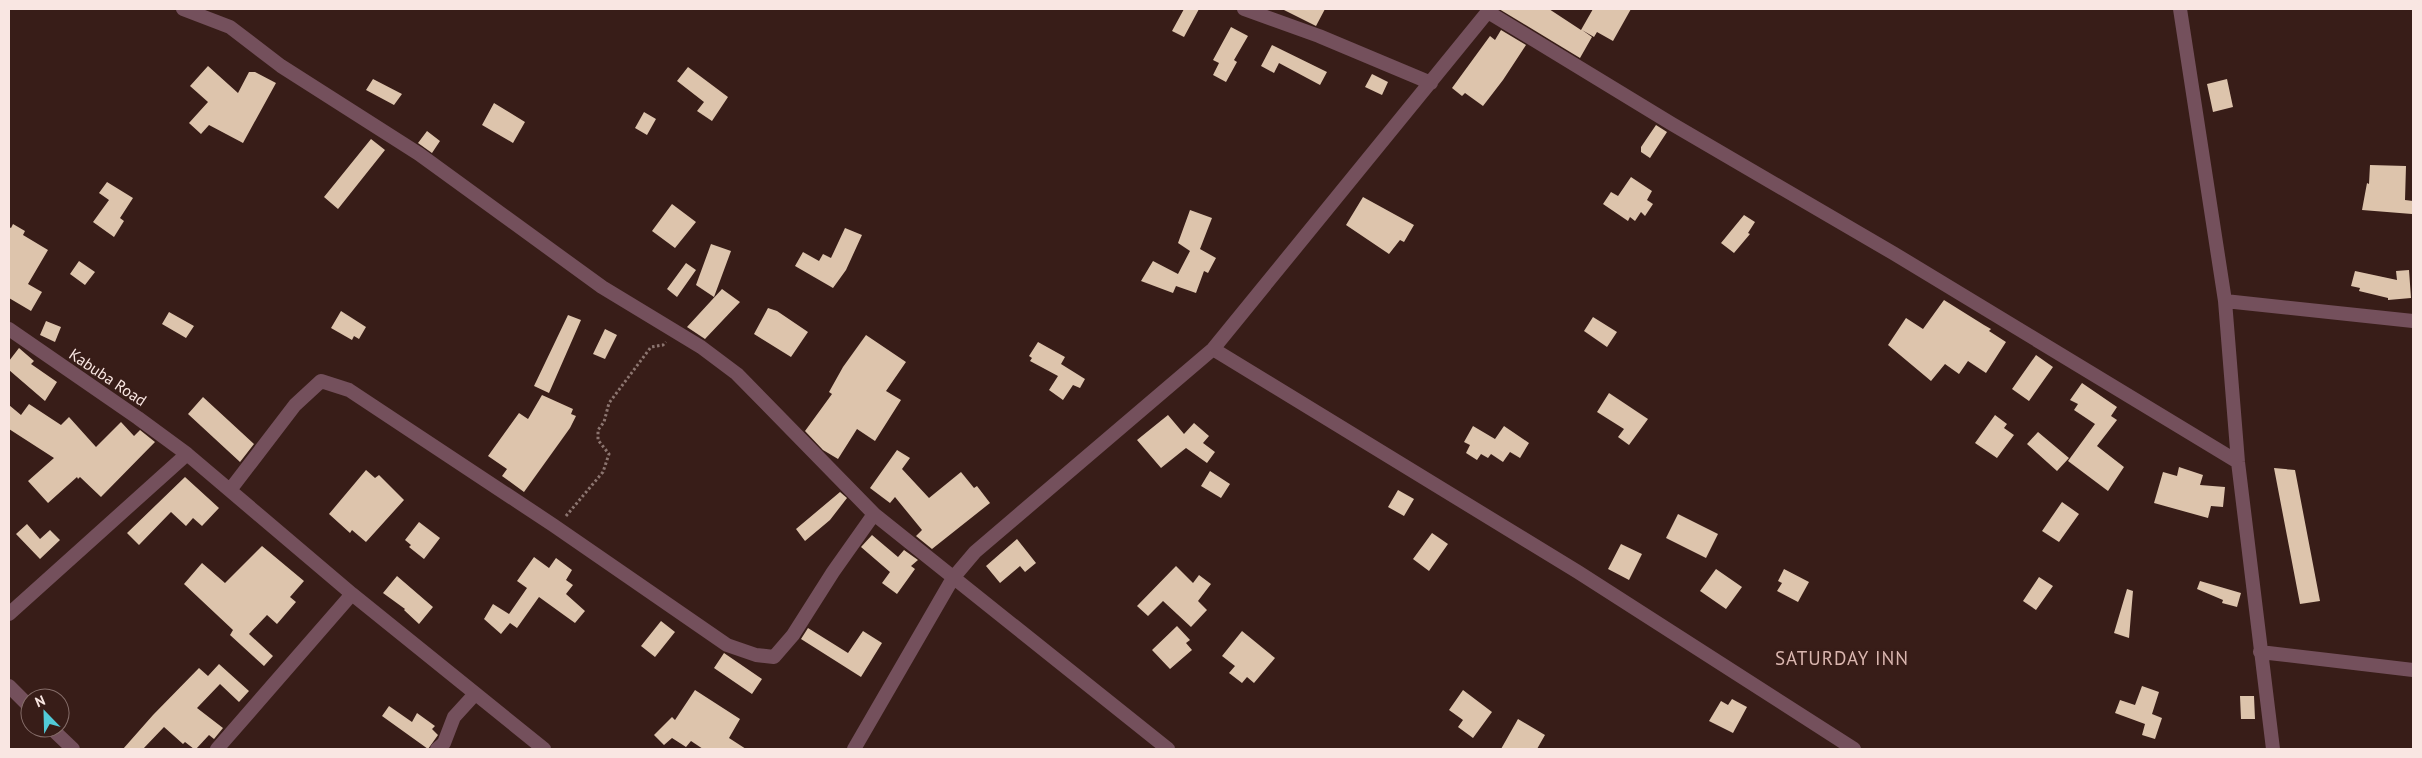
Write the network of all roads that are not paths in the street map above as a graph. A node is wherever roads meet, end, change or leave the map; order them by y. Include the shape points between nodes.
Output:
1 (183, 9) edge
2 (1244, 9) edge
3 (2180, 9) edge
4 (1489, 10) edge
5 (1431, 83) junction
6 (2225, 301) junction
7 (2413, 321) edge
8 (9, 330) edge
9 (1213, 348) junction
10 (187, 454) junction
11 (2238, 462) junction
12 (230, 490) junction
13 (874, 514) junction
14 (953, 578) junction
15 (352, 594) junction
16 (9, 614) edge
17 (2260, 652) junction
18 (2413, 670) edge
19 (9, 686) edge
20 (475, 694) junction
21 (20, 697) edge
22 (61, 738) edge
23 (73, 749) edge
24 (217, 749) edge
25 (437, 749) edge
26 (544, 749) edge
27 (854, 749) edge
28 (1168, 749) edge
29 (1854, 749) edge
30 (2273, 749) edge

1 - 13 street via 230,27 281,66 419,154 602,287 701,347 737,374
2 - 5 street
3 - 6 street
4 - 5 street
4 - 11 street via 1672,124 1893,253
5 - 9 street
6 - 7 street
6 - 11 street
8 - 10 street, Kabuba Road
9 - 14 street via 975,552
9 - 29 street via 1578,572
10 - 12 street, Kabuba Road
10 - 16 street
11 - 17 street
12 - 13 street via 294,405 321,381 350,390 727,645 756,656 774,657 793,635
12 - 15 street, Kabuba Road
13 - 14 street
14 - 27 street
14 - 28 street
15 - 20 street, Kabuba Road
15 - 24 street
17 - 18 street
17 - 30 street
19 - 21 street
20 - 25 street via 454,717 444,743
20 - 26 street, Kabuba Road
22 - 23 street

